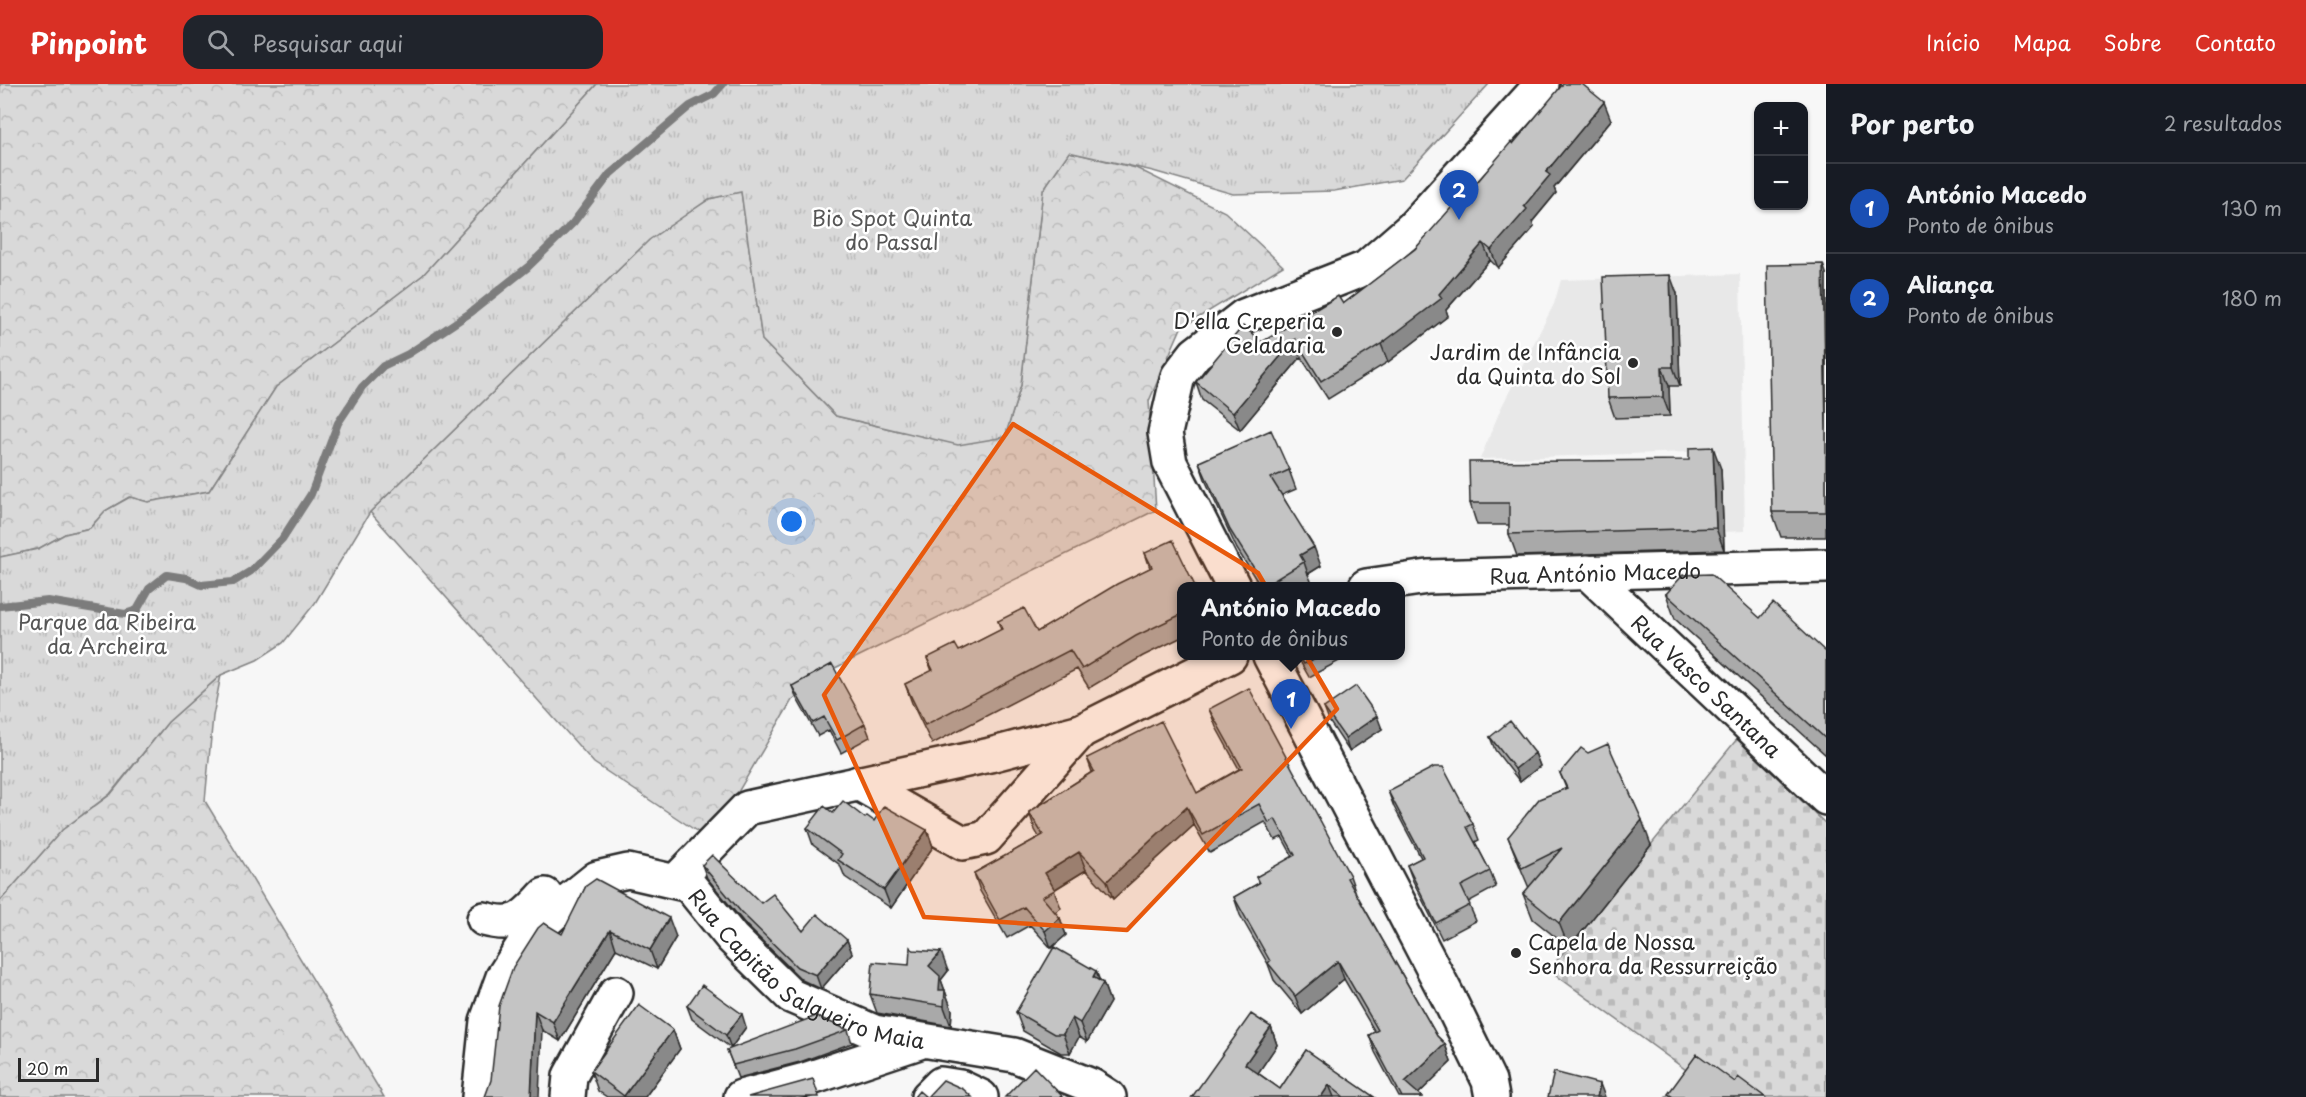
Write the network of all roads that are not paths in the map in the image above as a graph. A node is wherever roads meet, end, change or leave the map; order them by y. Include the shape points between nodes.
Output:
1 (1542, 84) edge
2 (1826, 566) edge
3 (1587, 572) junction
4 (1231, 582) edge
5 (1393, 582) edge
6 (1222, 660) edge
7 (1272, 660) edge
8 (1082, 731) junction
9 (858, 783) junction
10 (1826, 798) edge
11 (597, 878) junction
12 (676, 881) junction
13 (484, 919) dead end
14 (616, 993) dead end
15 (921, 1041) junction
16 (479, 1097) edge
17 (568, 1097) edge
18 (741, 1097) edge
19 (928, 1097) edge
20 (981, 1097) edge
21 (1108, 1097) edge
22 (1492, 1097) edge

1 - 4 street via 1412,228 1366,267 1244,316 1195,354 1178,376 1165,433 1170,463
2 - 3 street, Rua António Macedo
3 - 5 street, Rua António Macedo via 1428,577
3 - 10 street, Rua Vasco Santana
6 - 8 street
7 - 22 street via 1449,999 1489,1081
8 - 9 street via 990,756
8 - 9 street via 986,838 963,843
9 - 12 street via 747,808
11 - 12 street, Rua Capitão Salgueiro Maia via 628,871
11 - 13 street via 574,875 564,880 522,919 504,925
11 - 16 street, Rua Capitão Salgueiro Maia via 530,935 503,977 487,1021
12 - 15 street, Rua Capitão Salgueiro Maia via 689,885 732,938 791,996 874,1032
14 - 17 street via 570,1076
15 - 18 street, Rua Capitão Salgueiro Maia
15 - 21 street via 1014,1054 1092,1086
19 - 20 street via 941,1084 960,1087

